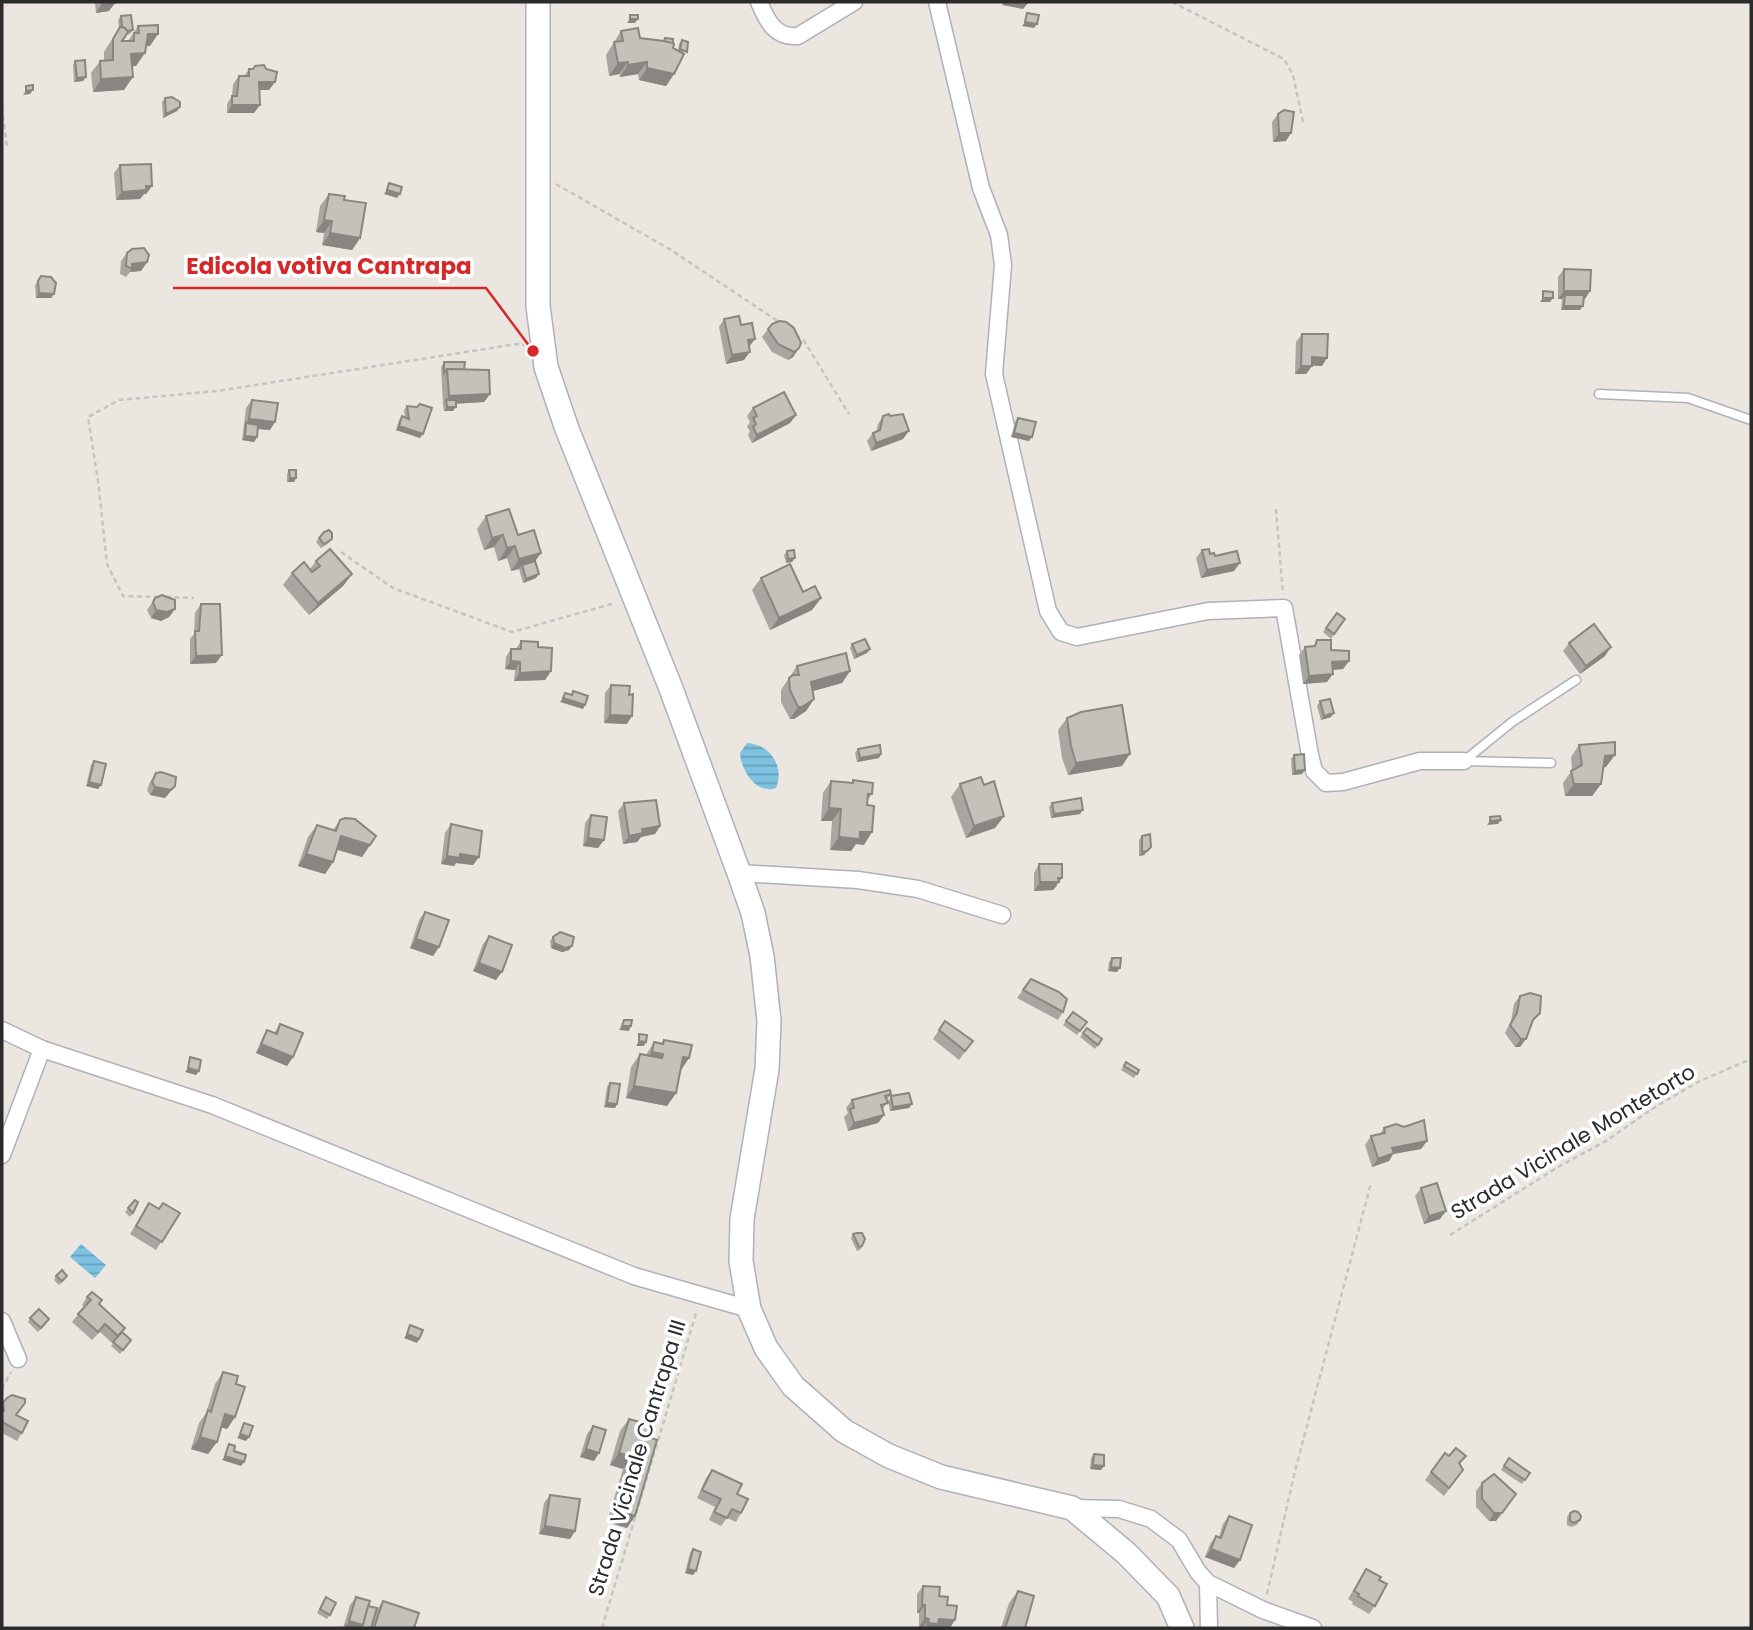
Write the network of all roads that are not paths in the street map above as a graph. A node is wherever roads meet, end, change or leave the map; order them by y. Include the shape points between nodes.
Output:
1 (538, 2) edge
2 (759, 2) edge
3 (854, 2) edge
4 (937, 2) edge
5 (1599, 394) dead end
6 (1751, 420) edge
7 (1576, 680) dead end
8 (1464, 761) junction
9 (1552, 764) dead end
10 (739, 873) junction
11 (1002, 915) dead end
12 (2, 1030) edge
13 (42, 1049) junction
14 (2, 1155) edge
15 (749, 1309) junction
16 (2, 1321) edge
17 (18, 1359) dead end
18 (1072, 1508) junction
19 (1208, 1583) junction
20 (1182, 1628) edge
21 (1209, 1628) edge
22 (1313, 1628) edge

1 - 10 main road via 538,306 546,367
2 - 3 street via 775,31 786,37 797,36
4 - 8 street via 981,188 999,235 1003,265 994,374 1048,611 1061,632 1077,637 1208,611 1284,608 1312,763 1326,783 1420,761
5 - 6 lane via 1688,398
7 - 8 lane
8 - 9 lane
10 - 11 street via 858,880 918,889
10 - 15 main road via 762,956 769,1021 767,1069 742,1219 741,1261
12 - 13 street
13 - 14 street
13 - 15 street via 212,1105 634,1276
15 - 18 main road via 766,1348 793,1386 844,1431 888,1456 941,1477
16 - 17 street
18 - 19 street via 1119,1509 1151,1519 1179,1541
18 - 20 main road via 1168,1596
19 - 21 street
19 - 22 street

